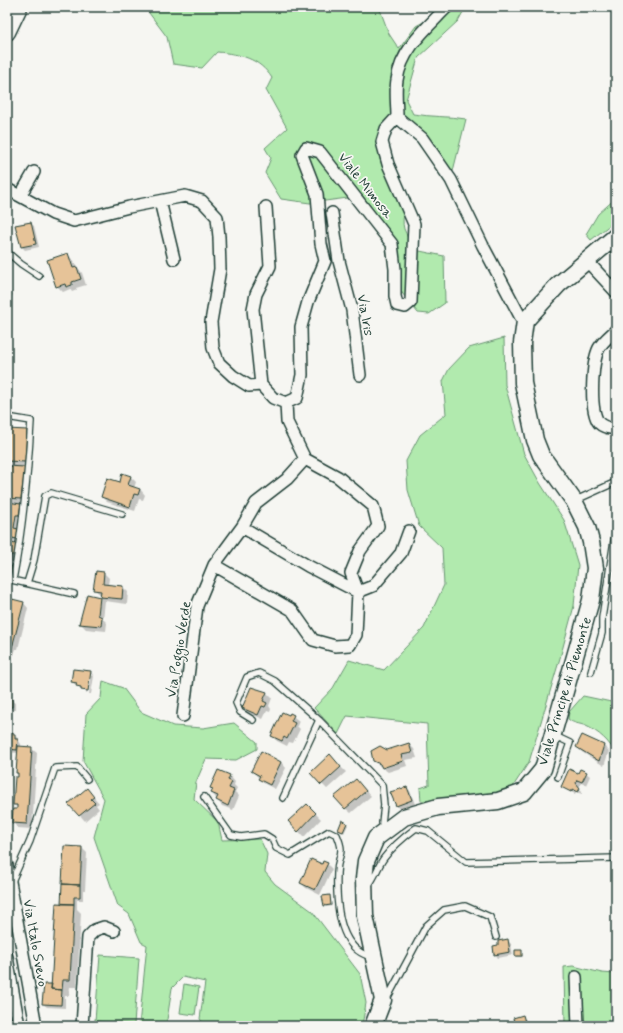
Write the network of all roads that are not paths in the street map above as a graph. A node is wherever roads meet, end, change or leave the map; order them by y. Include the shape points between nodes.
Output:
1 (19, 7) edge
2 (447, 7) edge
3 (7, 32) edge
4 (397, 117) junction
5 (34, 172) dead end
6 (7, 189) edge
7 (20, 196) junction
8 (160, 201) junction
9 (266, 207) dead end
10 (332, 214) dead end
11 (616, 236) edge
12 (7, 252) edge
13 (174, 259) dead end
14 (325, 261) junction
15 (339, 261) junction
16 (588, 262) junction
17 (39, 276) dead end
18 (616, 292) edge
19 (525, 321) junction
20 (616, 330) edge
21 (360, 375) dead end
22 (261, 385) junction
23 (286, 403) junction
24 (7, 417) edge
25 (616, 429) edge
26 (304, 459) junction
27 (616, 482) edge
28 (574, 501) junction
29 (122, 514) dead end
30 (616, 515) edge
31 (242, 527) junction
32 (409, 530) dead end
33 (214, 565) junction
34 (10, 579) edge
35 (27, 583) junction
36 (358, 592) junction
37 (74, 594) dead end
38 (591, 672) dead end
39 (183, 716) dead end
40 (253, 720) dead end
41 (319, 720) junction
42 (553, 735) junction
43 (558, 777) dead end
44 (87, 779) dead end
45 (204, 797) dead end
46 (283, 798) dead end
47 (390, 826) junction
48 (616, 858) edge
49 (7, 865) edge
50 (364, 879) junction
51 (11, 885) junction
52 (114, 931) dead end
53 (496, 936) dead end
54 (7, 957) edge
55 (373, 957) junction
56 (576, 977) dead end
57 (29, 984) junction
58 (12, 986) junction
59 (383, 1000) junction
60 (19, 1026) edge
61 (36, 1026) edge
62 (82, 1026) edge
63 (373, 1026) edge
64 (578, 1026) edge

1 - 3 street
2 - 4 street via 414,42 402,62 397,80
4 - 14 street, Viale Mimosa via 386,129 382,142 388,164 414,224 411,302 405,307 396,305 396,269 392,244 320,152 306,148 302,155 317,194
4 - 19 street via 422,138 451,180 483,246
5 - 7 street
6 - 7 street
7 - 8 street via 53,214 74,221
8 - 13 street
8 - 22 street via 186,196 202,201 217,217 220,269 212,322 213,348 219,362 233,376 249,386
9 - 22 street via 270,266 256,294 253,309
10 - 15 street, Via Iris
11 - 16 street
12 - 17 lane
14 - 15 street
14 - 23 street via 301,327 302,375 296,398
15 - 21 street, Via Iris via 352,310
16 - 18 street
16 - 19 street via 558,285
19 - 28 street, Viale Principe di Piemonte via 522,343 523,383 532,432 541,455
20 - 25 street via 599,348 592,376 594,409 599,422 606,428
22 - 23 street via 273,398
23 - 26 street via 287,422
24 - 34 lane via 31,421 24,513
26 - 31 street, Via Poggio Verde via 287,479 256,503
26 - 36 street via 338,477 374,506 378,526 360,551 351,573
27 - 28 lane
28 - 42 street, Viale Principe di Piemonte via 587,527 591,542 594,578 591,600
29 - 35 lane via 51,493 46,496
30 - 38 lane via 602,633
31 - 33 street, Via Poggio Verde
31 - 36 street
32 - 36 street via 401,553 373,586
33 - 36 street via 292,610 313,640 335,646 350,645 356,635
33 - 39 street, Via Poggio Verde via 197,606
34 - 35 lane
35 - 37 lane
40 - 41 lane via 240,712 236,703 247,677 259,673 275,681
41 - 46 lane
41 - 47 lane via 382,785 382,823
42 - 43 lane via 570,743
42 - 47 street, Viale Principe di Piemonte via 543,769 524,792 498,801 438,807 404,817
44 - 51 lane via 77,767 55,768 30,841
45 - 55 lane via 231,835 241,837 264,834 272,839 276,848 290,855 329,831 337,834 342,848 337,871 338,902 345,935 355,950 362,955
47 - 50 street, Viale Principe di Piemonte via 376,838 366,862
48 - 50 lane via 466,862 428,831 416,828 399,840 383,859 370,883
49 - 51 street, Via Italo Svevo
50 - 55 street, Viale Principe di Piemonte via 365,916
51 - 57 street, Via Italo Svevo
52 - 62 street via 104,927 95,930 88,937
53 - 59 lane via 490,917 465,906 444,910 426,926 389,995
54 - 58 street
55 - 59 street, Viale Principe di Piemonte
56 - 64 street
57 - 58 street
57 - 61 street, Via Italo Svevo
58 - 60 street
59 - 63 street

